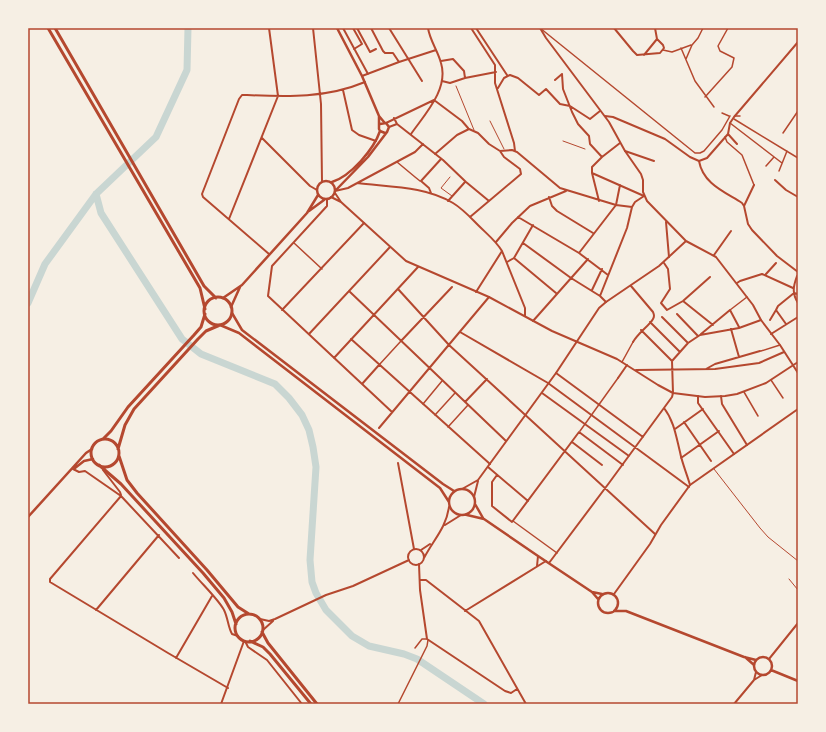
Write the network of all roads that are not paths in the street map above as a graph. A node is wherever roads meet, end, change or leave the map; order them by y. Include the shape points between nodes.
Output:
1 (48, 28) edge
2 (55, 28) edge
3 (269, 28) edge
4 (313, 28) edge
5 (336, 28) edge
6 (343, 28) edge
7 (353, 28) edge
8 (357, 28) edge
9 (371, 28) edge
10 (389, 28) edge
11 (428, 28) edge
12 (471, 28) edge
13 (476, 28) edge
14 (540, 28) edge
15 (614, 28) edge
16 (655, 28) edge
17 (703, 28) edge
18 (728, 28) edge
19 (657, 39) junction
20 (798, 42) edge
21 (692, 45) junction
22 (354, 49) junction
23 (376, 49) dead end
24 (680, 49) junction
25 (436, 50) junction
26 (663, 50) junction
27 (644, 55) junction
28 (408, 59) junction
29 (686, 59) junction
30 (441, 60) junction
31 (399, 62) junction
32 (496, 72) junction
33 (368, 74) junction
34 (362, 76) junction
35 (507, 76) junction
36 (465, 78) junction
37 (555, 80) dead end
38 (422, 81) dead end
39 (442, 81) junction
40 (365, 82) junction
41 (456, 86) dead end
42 (497, 89) junction
43 (343, 90) junction
44 (320, 95) junction
45 (278, 96) junction
46 (705, 96) junction
47 (434, 100) junction
48 (570, 106) junction
49 (714, 107) dead end
50 (600, 110) junction
51 (798, 110) edge
52 (722, 113) dead end
53 (379, 116) junction
54 (604, 116) junction
55 (730, 116) junction
56 (740, 116) dead end
57 (734, 117) junction
58 (394, 118) junction
59 (490, 121) dead end
60 (385, 122) junction
61 (730, 123) junction
62 (380, 124) junction
63 (397, 124) junction
64 (389, 126) junction
65 (469, 128) junction
66 (474, 130) junction
67 (380, 131) junction
68 (387, 132) junction
69 (411, 134) junction
70 (728, 134) junction
71 (784, 134) dead end
72 (262, 138) junction
73 (725, 138) junction
74 (376, 141) junction
75 (563, 141) dead end
76 (620, 143) junction
77 (423, 144) junction
78 (737, 144) dead end
79 (585, 149) dead end
80 (625, 150) junction
81 (500, 151) junction
82 (515, 151) junction
83 (787, 151) junction
84 (505, 152) junction
85 (435, 154) junction
86 (602, 156) junction
87 (774, 157) junction
88 (798, 158) edge
89 (441, 159) junction
90 (699, 160) junction
91 (654, 161) dead end
92 (397, 162) junction
93 (782, 163) junction
94 (766, 166) dead end
95 (779, 171) dead end
96 (592, 173) junction
97 (450, 177) dead end
98 (774, 180) dead end
99 (421, 181) junction
100 (322, 182) junction
101 (332, 182) junction
102 (466, 182) junction
103 (357, 183) junction
104 (620, 185) junction
105 (754, 185) joint
106 (317, 190) junction
107 (566, 191) junction
108 (335, 192) junction
109 (431, 193) junction
110 (318, 195) junction
111 (644, 196) junction
112 (452, 197) junction
113 (549, 197) junction
114 (798, 197) edge
115 (331, 198) junction
116 (326, 200) junction
117 (448, 201) junction
118 (489, 201) junction
119 (600, 201) junction
120 (341, 202) junction
121 (616, 205) junction
122 (744, 206) junction
123 (632, 207) junction
124 (307, 212) junction
125 (470, 217) junction
126 (518, 217) junction
127 (229, 219) junction
128 (666, 222) junction
129 (364, 223) junction
130 (533, 225) junction
131 (731, 231) dead end
132 (594, 234) junction
133 (293, 242) junction
134 (496, 242) junction
135 (686, 242) junction
136 (523, 243) junction
137 (390, 247) junction
138 (502, 251) junction
139 (580, 252) junction
140 (269, 254) junction
141 (714, 255) junction
142 (514, 258) junction
143 (588, 258) junction
144 (669, 258) junction
145 (508, 262) junction
146 (664, 262) junction
147 (776, 263) dead end
148 (418, 267) junction
149 (322, 269) junction
150 (602, 269) junction
151 (798, 272) edge
152 (766, 274) junction
153 (608, 275) junction
154 (797, 276) dead end
155 (710, 277) dead end
156 (571, 278) junction
157 (736, 284) junction
158 (242, 285) junction
159 (631, 286) junction
160 (452, 287) dead end
161 (793, 288) junction
162 (398, 289) junction
163 (592, 290) junction
164 (349, 291) junction
165 (476, 292) junction
166 (557, 293) junction
167 (794, 293) junction
168 (798, 294) edge
169 (600, 296) junction
170 (489, 297) junction
171 (748, 297) junction
172 (216, 298) junction
173 (223, 298) junction
174 (683, 301) junction
175 (606, 302) junction
176 (798, 303) edge
177 (231, 307) junction
178 (205, 309) junction
179 (282, 310) junction
180 (730, 310) junction
181 (776, 310) junction
182 (232, 313) junction
183 (205, 314) junction
184 (677, 314) dead end
185 (374, 315) junction
186 (525, 316) junction
187 (424, 317) junction
188 (662, 317) dead end
189 (797, 318) edge
190 (761, 320) junction
191 (770, 320) dead end
192 (533, 321) junction
193 (650, 322) junction
194 (798, 322) edge
195 (786, 324) junction
196 (220, 325) junction
197 (713, 325) junction
198 (739, 328) junction
199 (731, 329) junction
200 (641, 330) junction
201 (460, 332) junction
202 (308, 334) junction
203 (771, 334) junction
204 (699, 336) junction
205 (351, 339) junction
206 (402, 341) junction
207 (576, 342) junction
208 (633, 342) joint
209 (688, 343) junction
210 (449, 344) junction
211 (780, 345) junction
212 (760, 351) joint
213 (680, 352) junction
214 (784, 352) junction
215 (334, 358) junction
216 (739, 358) junction
217 (672, 361) junction
218 (622, 362) junction
219 (798, 362) edge
220 (380, 365) junction
221 (628, 365) junction
222 (793, 366) junction
223 (429, 368) junction
224 (672, 369) junction
225 (636, 370) junction
226 (705, 370) junction
227 (556, 373) junction
228 (798, 373) edge
229 (618, 378) joint
230 (487, 379) junction
231 (771, 380) junction
232 (443, 381) junction
233 (548, 383) junction
234 (362, 384) junction
235 (409, 392) junction
236 (744, 392) junction
237 (456, 393) junction
238 (542, 393) junction
239 (673, 393) junction
240 (698, 396) junction
241 (721, 396) junction
242 (783, 398) dead end
243 (466, 402) junction
244 (423, 404) junction
245 (468, 405) junction
246 (599, 405) junction
247 (664, 408) junction
248 (703, 409) junction
249 (798, 409) edge
250 (392, 412) junction
251 (435, 415) junction
252 (525, 415) junction
253 (592, 415) junction
254 (758, 416) dead end
255 (684, 422) junction
256 (585, 425) junction
257 (448, 427) junction
258 (379, 428) dead end
259 (675, 429) junction
260 (719, 431) junction
261 (579, 432) junction
262 (643, 437) junction
263 (103, 439) junction
264 (506, 441) junction
265 (572, 442) junction
266 (747, 444) junction
267 (700, 445) junction
268 (636, 447) junction
269 (92, 449) junction
270 (118, 449) junction
271 (565, 451) junction
272 (734, 454) junction
273 (119, 456) junction
274 (629, 456) junction
275 (681, 458) junction
276 (93, 459) junction
277 (711, 461) dead end
278 (398, 463) dead end
279 (623, 464) junction
280 (489, 465) junction
281 (602, 465) dead end
282 (100, 466) junction
283 (713, 468) junction
284 (74, 470) junction
285 (69, 473) junction
286 (498, 475) junction
287 (478, 480) junction
288 (690, 486) junction
289 (606, 488) junction
290 (462, 489) junction
291 (454, 491) junction
292 (121, 496) junction
293 (474, 497) junction
294 (528, 501) junction
295 (449, 502) junction
296 (475, 504) junction
297 (449, 507) junction
298 (467, 514) junction
299 (461, 516) junction
300 (28, 517) edge
301 (484, 519) junction
302 (513, 521) junction
303 (444, 526) junction
304 (656, 534) junction
305 (159, 535) junction
306 (431, 544) junction
307 (414, 549) junction
308 (421, 550) junction
309 (557, 553) junction
310 (538, 556) junction
311 (179, 558) dead end
312 (424, 558) junction
313 (409, 560) junction
314 (546, 561) junction
315 (798, 561) edge
316 (549, 563) junction
317 (419, 564) junction
318 (537, 566) junction
319 (193, 573) dead end
320 (789, 579) dead end
321 (420, 580) junction
322 (798, 590) edge
323 (592, 592) junction
324 (602, 594) junction
325 (614, 594) junction
326 (212, 596) junction
327 (598, 600) junction
328 (619, 604) junction
329 (96, 610) junction
330 (465, 611) junction
331 (614, 611) junction
332 (626, 611) junction
333 (249, 614) junction
334 (260, 619) junction
335 (275, 619) junction
336 (236, 624) junction
337 (798, 624) edge
338 (262, 631) junction
339 (238, 636) junction
340 (428, 639) junction
341 (245, 641) junction
342 (250, 641) junction
343 (415, 648) dead end
344 (744, 657) junction
345 (176, 658) junction
346 (769, 659) junction
347 (756, 660) junction
348 (754, 665) junction
349 (771, 670) junction
350 (756, 672) junction
351 (762, 675) junction
352 (754, 680) junction
353 (798, 681) edge
354 (228, 688) junction
355 (517, 689) junction
356 (221, 704) edge
357 (302, 704) edge
358 (311, 704) edge
359 (317, 704) edge
360 (398, 704) edge
361 (526, 704) edge
362 (734, 704) edge

1 - 178 highway via 200,288
2 - 172 highway via 204,286
3 - 45 street
4 - 44 street
5 - 34 main road
6 - 22 street
7 - 22 street via 362,44
8 - 23 street via 370,52
9 - 31 street via 383,51 393,53
10 - 28 street
11 - 25 street
12 - 32 street via 494,62
13 - 35 street
14 - 50 street
14 - 55 street via 695,153 704,151
15 - 27 street via 635,53
16 - 19 street
17 - 21 street
18 - 46 street via 718,46 734,58 732,67
19 - 26 street via 663,45
19 - 27 street
20 - 57 street
21 - 24 street
21 - 29 street
22 - 33 street
24 - 26 street via 672,52
24 - 29 street
25 - 28 street
25 - 30 street
26 - 27 street
28 - 31 street
28 - 38 street
29 - 46 street via 695,81
30 - 36 street via 454,59 464,72
30 - 39 street
31 - 33 street
32 - 36 street
32 - 42 street
33 - 34 street
34 - 40 main road
35 - 42 street
35 - 48 street via 514,76 539,95 546,89 560,104
36 - 39 street via 450,83
37 - 48 street via 562,74 563,89
39 - 47 street
40 - 43 street
40 - 53 main road
41 - 66 lane
42 - 82 street
43 - 44 street
43 - 74 street via 352,130
44 - 45 street
44 - 100 street
45 - 72 street
45 - 127 street via 242,95 239,99 202,194
46 - 49 street
47 - 58 street
47 - 65 street
47 - 69 street
48 - 50 street via 590,119
48 - 86 street via 578,124 589,136 590,144
50 - 54 street
51 - 71 street
52 - 55 street
53 - 60 main road
53 - 62 main road
54 - 76 street
54 - 90 street via 613,117 665,139 690,158
55 - 57 street
56 - 57 street
57 - 61 street
57 - 83 street via 734,120
58 - 60 street
58 - 63 street
59 - 84 lane
60 - 62 main road
60 - 64 main road
61 - 70 street
61 - 87 street
62 - 67 main road
63 - 64 street
63 - 69 street
64 - 68 main road
65 - 66 street
65 - 85 street
66 - 81 street
67 - 68 main road
67 - 74 main road
68 - 108 main road via 368,158
69 - 77 street
70 - 73 street
70 - 78 street
72 - 106 street
72 - 127 street
73 - 90 street via 706,158
73 - 105 street via 742,155
74 - 101 main road via 363,159 344,176
75 - 79 lane
76 - 80 street
76 - 86 street
77 - 85 street
77 - 92 street via 415,152
80 - 91 street
80 - 111 street via 642,174
81 - 84 street
81 - 118 street via 520,169 521,174
82 - 84 street
82 - 107 street via 555,185
83 - 88 street
83 - 93 street
85 - 89 street
86 - 96 street via 592,167
87 - 93 street
87 - 94 street
89 - 99 street
89 - 102 street
90 - 122 street via 713,185
92 - 99 street
92 - 103 street
93 - 95 street
96 - 104 street
96 - 119 street
97 - 112 lane via 441,188
98 - 114 street
99 - 109 street
100 - 101 main road
100 - 106 main road
101 - 108 main road
102 - 112 street
102 - 118 street
103 - 108 street
103 - 109 street
104 - 111 street
104 - 121 street
105 - 122 street
106 - 110 main road
107 - 113 street
107 - 119 street
108 - 115 main road
108 - 120 street
109 - 117 street
110 - 116 main road
110 - 124 main road
111 - 123 street
111 - 128 street
112 - 117 street
113 - 126 street via 534,203
113 - 132 street via 557,211
115 - 116 main road
115 - 120 street
116 - 124 main road
116 - 133 street via 327,206
117 - 125 street
118 - 125 street
119 - 121 street
120 - 129 street
121 - 123 street
121 - 132 street
122 - 151 street via 752,230 776,256
123 - 153 street via 624,238
124 - 140 main road
125 - 134 street
126 - 130 street
126 - 134 street
127 - 140 street
128 - 135 street
128 - 144 street
129 - 137 street
129 - 149 street
130 - 136 street
130 - 139 street
131 - 141 street
132 - 139 street
133 - 149 street
133 - 179 street via 272,266 269,281 268,296
134 - 138 street
135 - 141 street
135 - 144 street
136 - 142 street
136 - 156 street
137 - 148 street via 406,262
137 - 164 street
138 - 145 street
138 - 165 street
139 - 143 street
140 - 158 main road
141 - 157 street
142 - 145 street
142 - 166 street
143 - 150 street
143 - 156 street
144 - 146 street
145 - 186 street via 525,308
146 - 159 street
146 - 174 street via 669,272 670,289 662,300 662,305 667,310
147 - 152 street
148 - 162 street
148 - 165 street
149 - 179 street
150 - 153 street
150 - 163 street
152 - 157 street via 759,274
152 - 161 street
153 - 169 street
154 - 161 street
155 - 174 street
156 - 163 street
156 - 166 street
157 - 171 street
158 - 173 main road
158 - 177 main road
159 - 175 street
159 - 193 street via 653,312 654,316
160 - 187 street
161 - 167 street
162 - 185 street
162 - 187 street
163 - 169 street
164 - 185 street
164 - 202 street
165 - 170 street
166 - 192 street
167 - 168 street
167 - 176 street
167 - 181 street
169 - 175 street
170 - 186 street
170 - 201 street
171 - 180 street
171 - 190 street
172 - 173 highway
172 - 178 highway via 208,302
173 - 177 highway
174 - 197 street
175 - 207 street
177 - 182 highway
178 - 183 highway
179 - 202 street
180 - 197 street
180 - 198 street
181 - 191 street
181 - 195 street
182 - 196 highway via 228,321
182 - 291 main road via 242,330
183 - 196 highway via 212,324
183 - 263 highway via 201,327 128,407 112,431
184 - 204 street
185 - 205 street
185 - 206 street
186 - 192 street
187 - 206 street
187 - 210 street
188 - 209 street
189 - 194 street
189 - 195 street
190 - 198 street
190 - 203 street
192 - 207 street
193 - 200 street
193 - 213 street
195 - 203 street
196 - 270 highway via 206,331 134,409 125,424
196 - 295 main road via 239,333 440,488
197 - 204 street
198 - 199 street
199 - 204 street
199 - 216 street
200 - 208 street
200 - 217 street
201 - 210 street
201 - 233 street
202 - 215 street
203 - 211 street
204 - 209 street
205 - 215 street
205 - 220 street
206 - 220 street
206 - 223 street
207 - 218 street
207 - 227 street
208 - 218 street
209 - 213 street
210 - 223 street
210 - 230 street
211 - 212 street
211 - 214 street
212 - 216 street
213 - 217 street
214 - 222 street
214 - 226 street via 759,364
215 - 234 street
216 - 226 street via 715,364
217 - 224 street
218 - 221 street
219 - 222 street
220 - 234 street
220 - 235 street
221 - 225 street
221 - 229 street
222 - 228 street
222 - 231 street
223 - 232 street
223 - 235 street
224 - 225 street
224 - 226 street
224 - 239 street
225 - 239 street
227 - 233 street
227 - 246 street
229 - 246 street
230 - 243 street
230 - 252 street
231 - 236 street
231 - 242 street
232 - 237 street
232 - 244 street
233 - 238 street
233 - 253 street
234 - 250 street
235 - 244 street
235 - 250 street
236 - 241 street
236 - 254 street
237 - 243 street
237 - 251 street
238 - 252 street
238 - 256 street
239 - 240 street
239 - 247 street
240 - 241 street
240 - 248 street via 698,403
241 - 266 street via 722,404
243 - 245 street
244 - 251 street
245 - 257 street
245 - 264 street
246 - 253 street
246 - 262 street
247 - 259 street
247 - 262 street
248 - 255 street
248 - 260 street
249 - 266 street
250 - 258 street
251 - 257 street
252 - 264 street
252 - 271 street
253 - 256 street
253 - 268 street
255 - 259 street
255 - 267 street
256 - 261 street
256 - 274 street
257 - 280 street
259 - 275 street
260 - 267 street
260 - 272 street
261 - 265 street
261 - 279 street
262 - 268 street
263 - 269 highway via 96,442
263 - 270 highway via 112,441
264 - 280 street
265 - 271 street
265 - 281 street
266 - 272 street
267 - 275 street
267 - 277 street
268 - 274 street
268 - 288 street
269 - 276 highway
269 - 285 main road
270 - 273 highway
271 - 289 street
271 - 294 street
272 - 283 street
273 - 282 highway via 110,466
273 - 333 highway via 127,480 137,493 238,607
274 - 279 street
275 - 288 street
276 - 282 highway
276 - 284 main road via 84,461
278 - 307 street
279 - 289 street
280 - 286 street
280 - 287 street
282 - 292 street
282 - 336 highway via 121,484 203,573 224,598
283 - 288 street
283 - 315 lane via 768,537
284 - 285 main road
284 - 292 street via 85,471
285 - 300 main road
286 - 294 street
286 - 302 street via 492,482 492,506 510,522
287 - 290 street
287 - 293 street
288 - 304 street
289 - 304 street
289 - 309 street
290 - 291 main road
290 - 293 main road
291 - 295 main road
292 - 305 street
292 - 329 street via 50,579 50,582
293 - 296 main road
294 - 302 street
295 - 297 main road
296 - 298 main road
296 - 301 main road
297 - 299 main road
297 - 303 street
298 - 299 main road
298 - 301 main road
299 - 303 street
301 - 310 main road
302 - 309 street
303 - 306 street
304 - 325 street
305 - 311 street
305 - 329 street
306 - 308 street
306 - 312 street
307 - 308 street
307 - 313 street via 409,553
308 - 312 street
309 - 316 street
310 - 314 main road
310 - 318 street
312 - 317 street
313 - 317 street
313 - 335 street
314 - 316 main road
314 - 318 street
316 - 323 main road
317 - 321 street
318 - 330 street
319 - 326 street
320 - 322 lane
321 - 330 street via 426,580
321 - 340 street
323 - 324 main road
323 - 327 main road
324 - 325 main road
324 - 327 main road
325 - 328 main road
326 - 339 street via 223,609 232,634
326 - 345 street
327 - 331 main road via 598,606 602,611
328 - 331 main road
328 - 332 main road
329 - 345 street
330 - 355 street via 479,621
331 - 332 main road
332 - 344 main road
333 - 334 highway
333 - 336 highway via 241,617
334 - 335 street
334 - 338 highway
335 - 338 street
336 - 339 highway
337 - 346 street
338 - 342 highway via 256,640
338 - 359 highway via 268,643
339 - 341 highway
340 - 343 street via 422,639
340 - 355 street via 505,691 512,693
340 - 360 street via 427,646
341 - 342 highway
341 - 354 street
341 - 357 street via 248,647 267,660
342 - 358 highway via 263,647 270,654
344 - 347 main road
344 - 348 main road
345 - 354 street
346 - 347 main road via 762,657
346 - 349 main road via 772,664
347 - 348 main road
348 - 350 main road
349 - 351 main road
349 - 353 main road
350 - 351 main road
350 - 352 street
351 - 352 street
352 - 362 street
354 - 356 street
355 - 361 street

